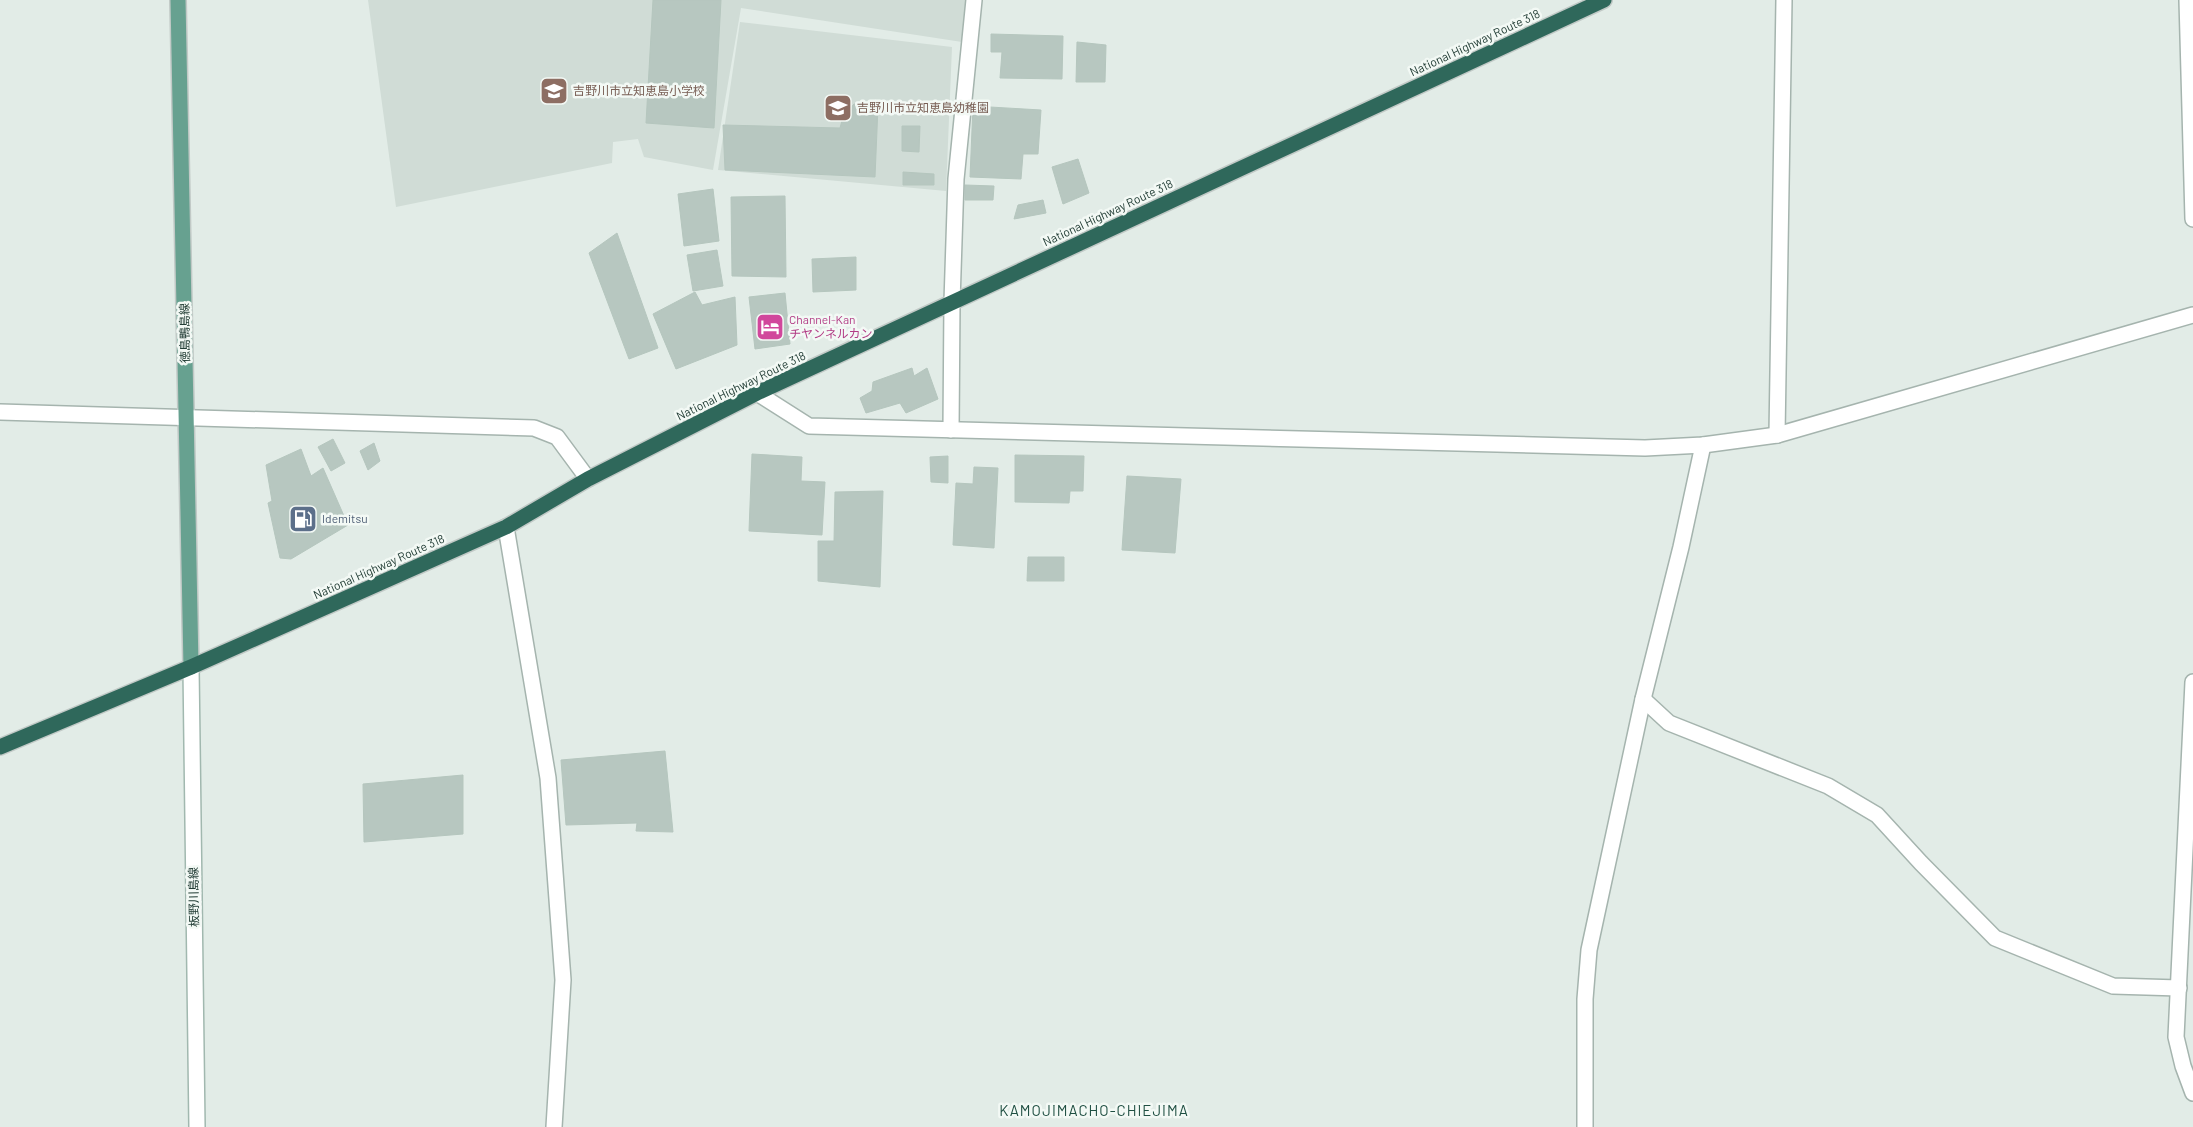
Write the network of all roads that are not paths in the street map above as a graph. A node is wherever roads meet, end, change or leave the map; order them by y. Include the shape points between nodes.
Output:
1 (178, 0) edge
2 (974, 0) edge
3 (1604, 0) edge
4 (1784, 0) edge
5 (2187, 0) edge
6 (2193, 219) edge
7 (952, 302) junction
8 (2193, 315) edge
9 (757, 393) junction
10 (0, 412) edge
11 (187, 418) junction
12 (951, 430) junction
13 (1777, 435) junction
14 (1702, 445) junction
15 (588, 479) junction
16 (506, 527) junction
17 (191, 667) junction
18 (2193, 682) edge
19 (1643, 700) junction
20 (0, 747) edge
21 (2179, 988) junction
22 (2193, 1092) edge
23 (197, 1127) edge
24 (554, 1127) edge
25 (1585, 1127) edge

1 - 11 main road, 徳島鴨島線
2 - 7 street via 956,179
3 - 7 highway, National Highway Route 318
4 - 13 street
5 - 6 street
7 - 9 highway, National Highway Route 318
7 - 12 street
8 - 13 street
9 - 12 street via 808,426
9 - 15 highway, National Highway Route 318
10 - 11 street
11 - 15 street via 534,428 557,437
11 - 17 main road, 徳島鴨島線
12 - 14 street via 1645,448
13 - 14 street
14 - 19 street
15 - 16 highway, National Highway Route 318
16 - 17 highway, National Highway Route 318
16 - 24 street via 548,778 563,980
17 - 20 highway, National Highway Route 318
17 - 23 street, 板野川島線
18 - 21 street
19 - 21 street via 1669,723 1828,786 1877,815 1996,938 2113,986
19 - 25 street via 1589,950 1585,999
21 - 22 street via 2176,1037

